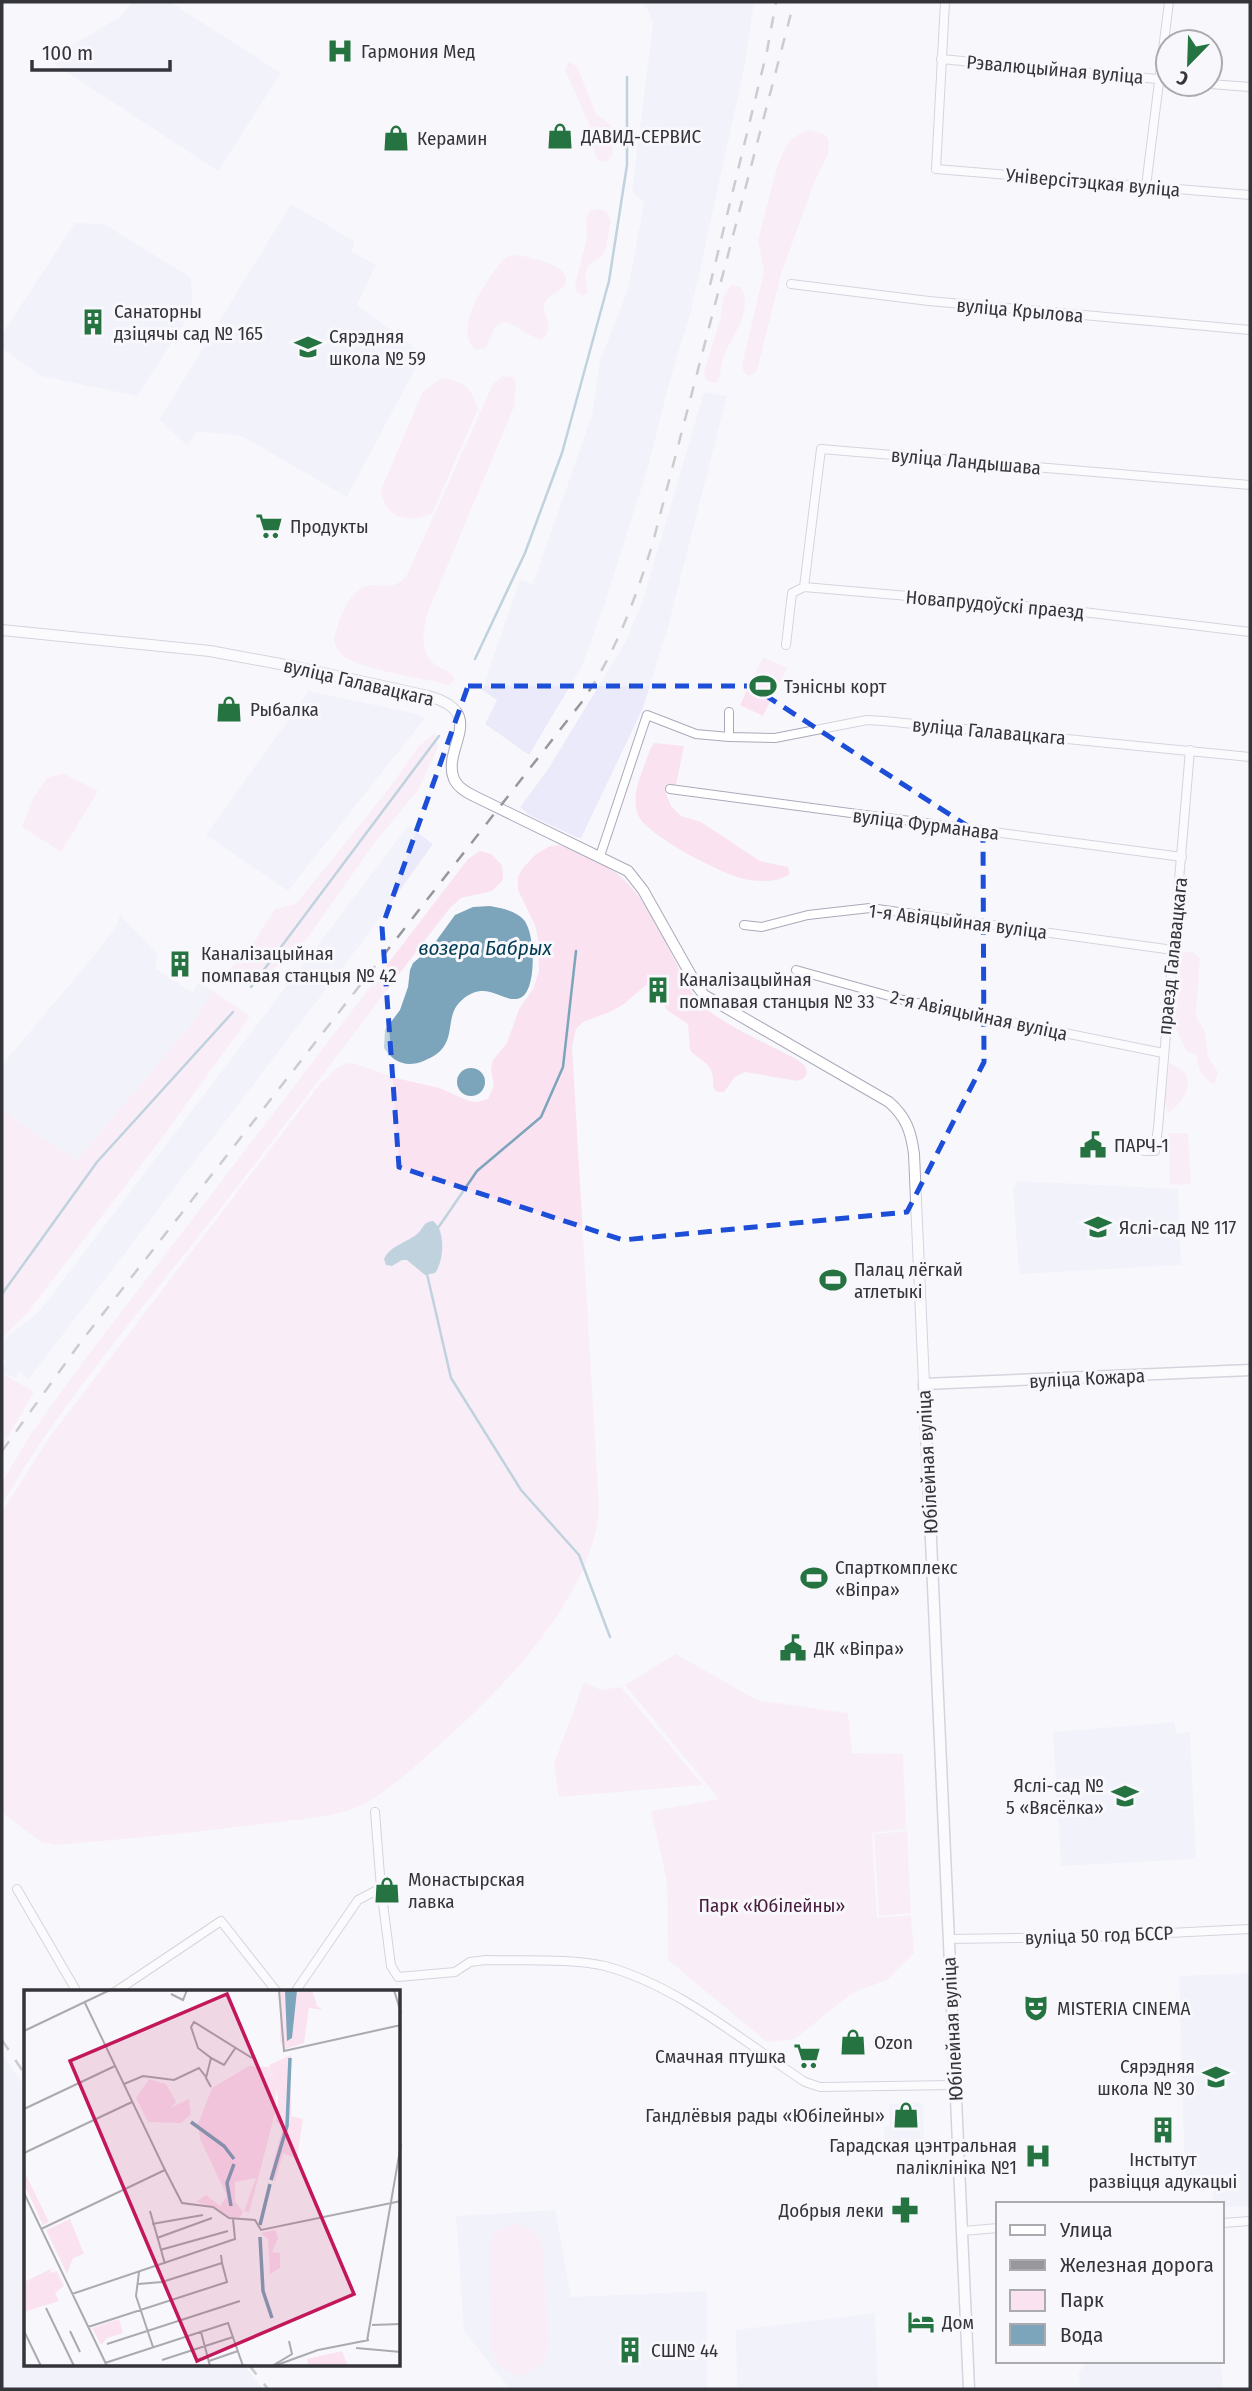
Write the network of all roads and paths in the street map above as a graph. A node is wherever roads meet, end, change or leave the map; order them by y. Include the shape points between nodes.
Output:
1 (945, 2) edge
2 (1169, 2) edge
3 (1167, 28) edge
4 (942, 59) junction
5 (1154, 78) edge
6 (1224, 85) edge
7 (1250, 88) edge
8 (1161, 98) edge
9 (1146, 186) junction
10 (1250, 195) edge
11 (791, 284) dead end
12 (1250, 330) edge
13 (1250, 485) edge
14 (804, 587) junction
15 (2, 630) edge
16 (1250, 632) edge
17 (786, 645) dead end
18 (729, 712) dead end
19 (729, 737) junction
20 (1190, 750) junction
21 (1250, 757) edge
22 (670, 789) dead end
23 (600, 856) junction
24 (1182, 857) junction
25 (744, 925) dead end
26 (1173, 950) junction
27 (796, 970) dead end
28 (1163, 1053) junction
29 (1144, 1151) dead end
30 (1250, 1370) edge
31 (923, 1384) junction
32 (375, 1812) dead end
33 (381, 1888) junction
34 (17, 1889) dead end
35 (1250, 1929) edge
36 (948, 1940) junction
37 (76, 1990) edge
38 (118, 1990) edge
39 (275, 1990) edge
40 (297, 1990) edge
41 (954, 2085) junction
42 (1250, 2221) edge
43 (1224, 2223) edge
44 (996, 2228) edge
45 (963, 2231) junction
46 (970, 2389) edge

1 - 4 street
2 - 3 street
4 - 5 street, Рэвалюцыйная вуліца
4 - 9 street, Універсітэцкая вуліца via 936,169
6 - 7 street
8 - 9 street
9 - 10 street, Універсітэцкая вуліца
11 - 12 street, вуліца Крылова via 929,302
13 - 14 street, вуліца Ландышава via 821,449
14 - 16 street, Новапрудоўскі праезд via 1058,608
14 - 17 street via 792,593
15 - 23 street, вуліца Галавацкага via 210,652 441,700 459,719 453,768 458,786
18 - 19 street
19 - 20 street, вуліца Галавацкага via 775,738 867,720
19 - 23 street, вуліца Галавацкага via 696,734 647,715
20 - 21 street, вуліца Галавацкага
20 - 24 street, праезд Галавацкага
22 - 24 street, вуліца Фурманава
23 - 31 street, Юбілейная вуліца via 638,882 704,995 889,1102 905,1120 914,1154
24 - 26 street, праезд Галавацкага
25 - 26 street, 1-я Авіяцыйная вуліца via 762,928 808,915 870,908
26 - 28 street, праезд Галавацкага
27 - 28 street, 2-я Авіяцыйная вуліца via 907,1001
28 - 29 street, праезд Галавацкага via 1155,1152
30 - 31 main road, вуліца Кожара
31 - 36 main road, Юбілейная вуліца
32 - 33 street
33 - 40 street via 358,1900
33 - 41 street via 391,1966 398,1977 456,1972 470,1962 486,1960 603,1966 675,1996 805,2082 820,2087
34 - 37 street
35 - 36 street, вуліца 50 год БССР
36 - 41 main road, Юбілейная вуліца
38 - 39 street via 221,1921
41 - 45 main road, Юбілейная вуліца
42 - 43 street
44 - 45 street
45 - 46 main road, Юбілейная вуліца

